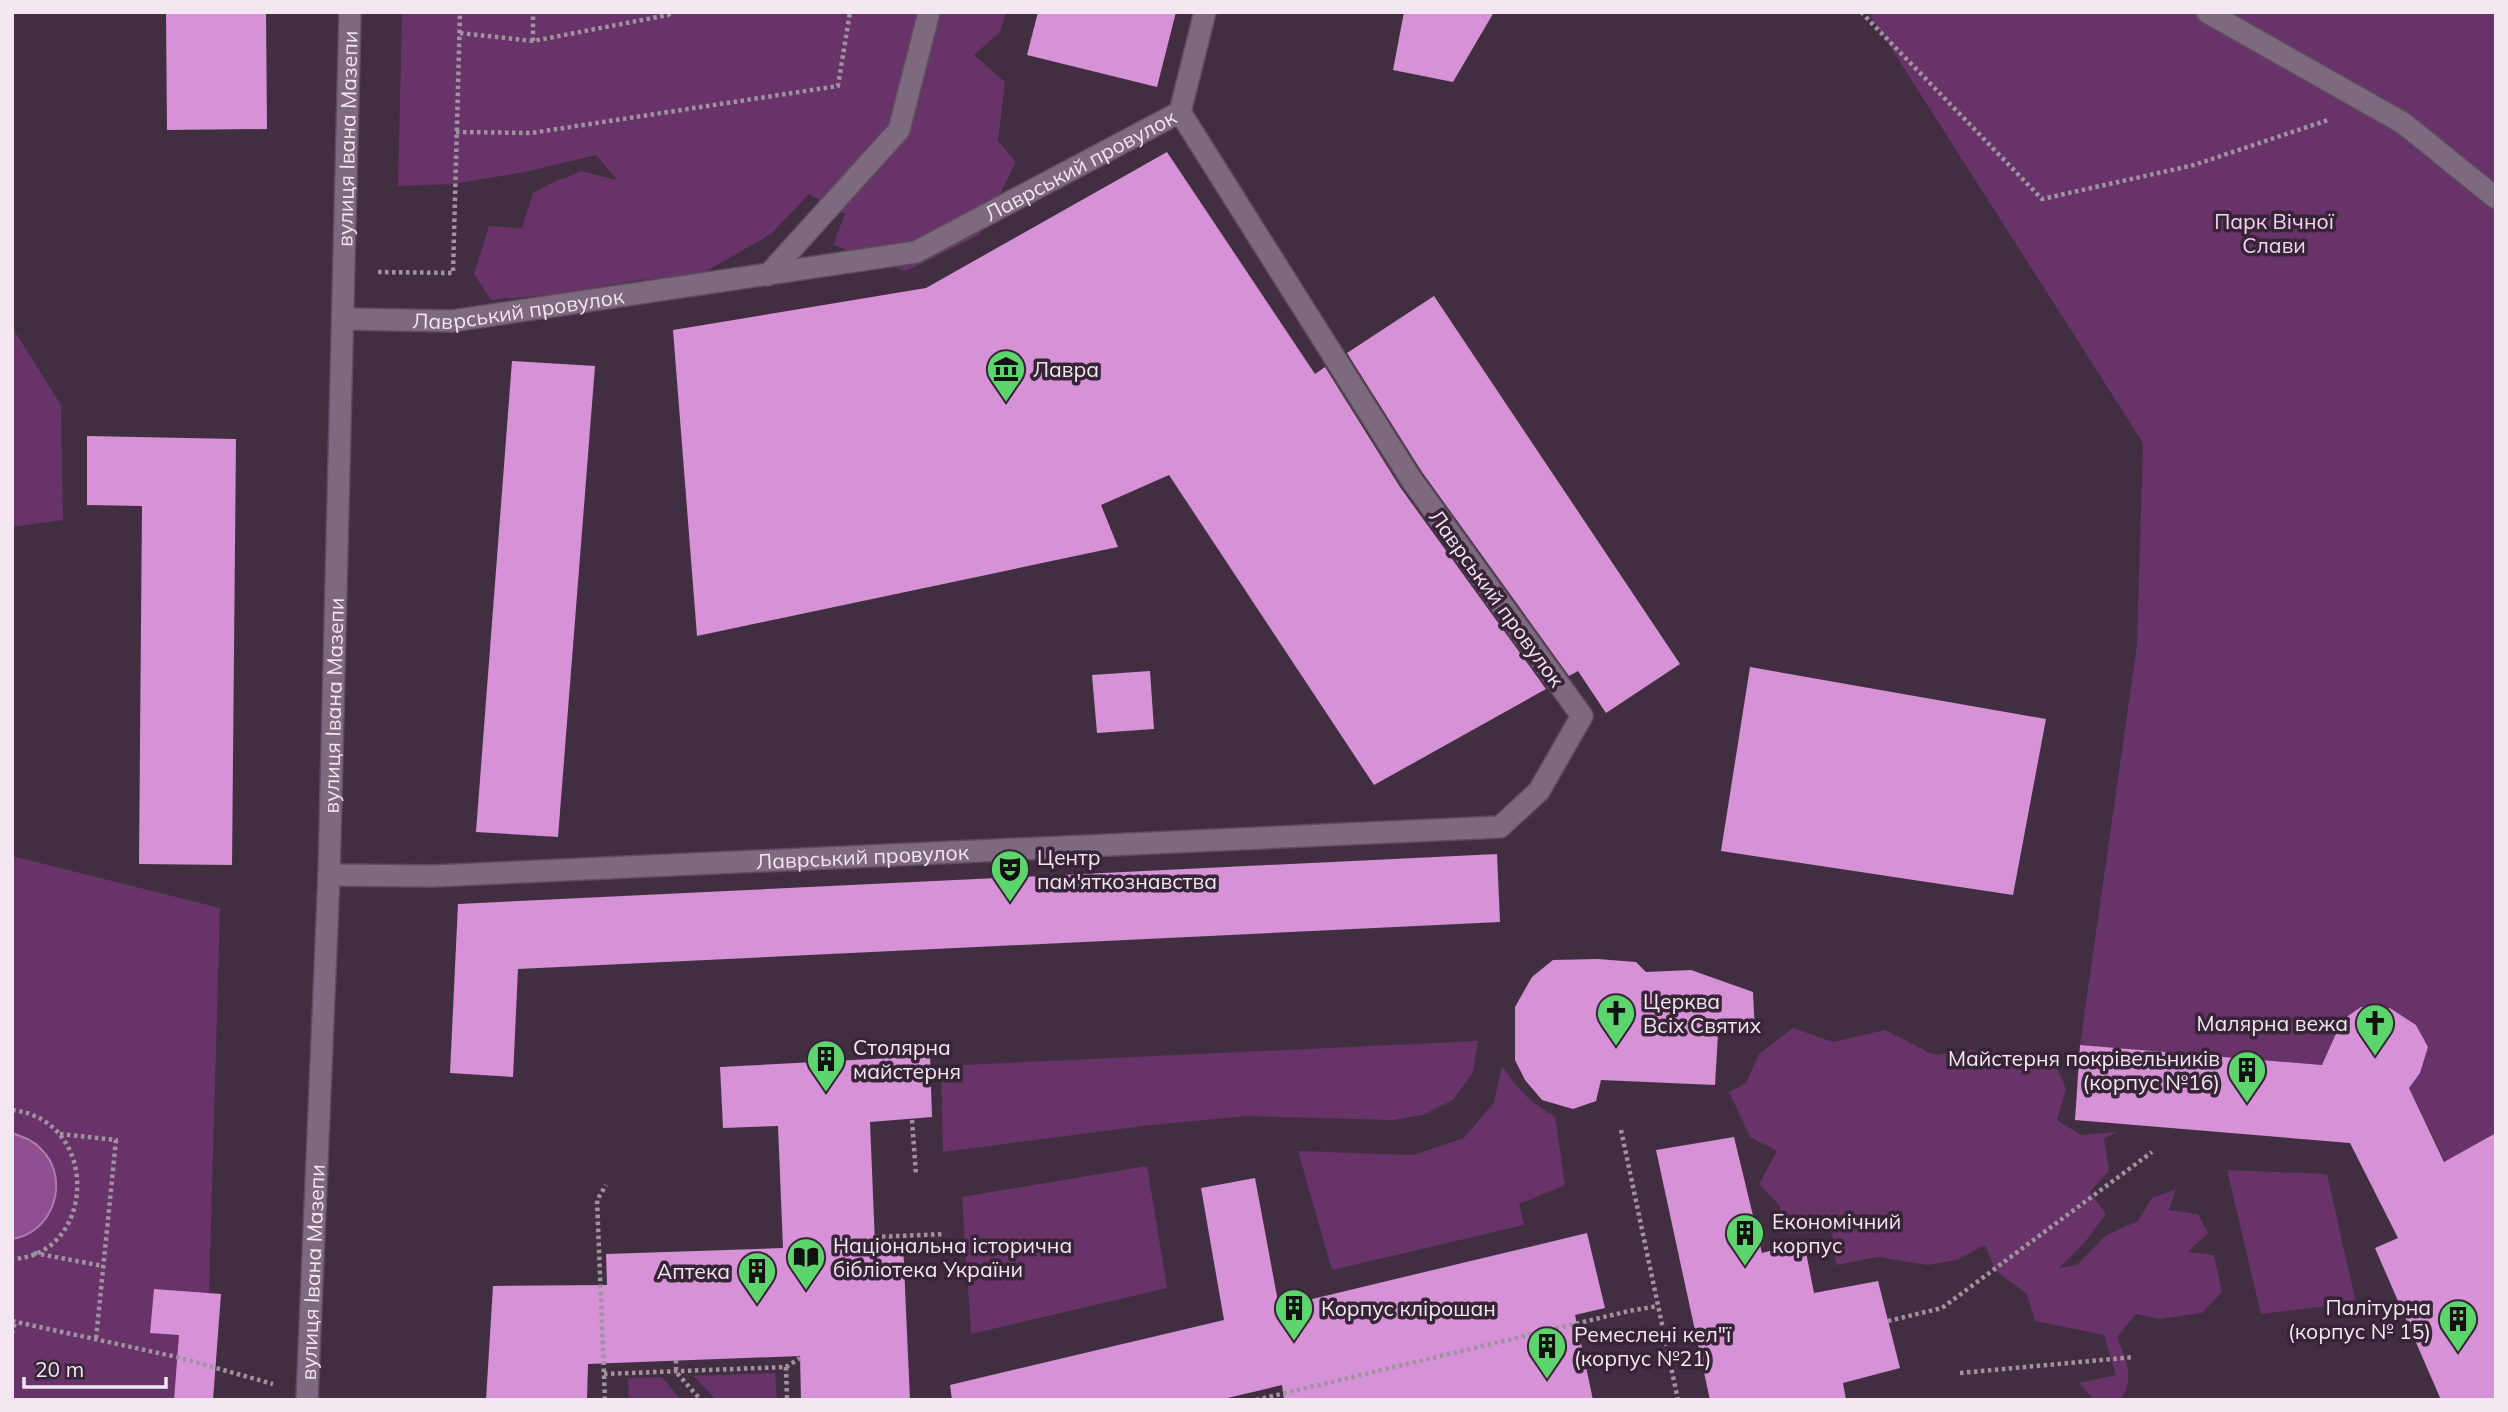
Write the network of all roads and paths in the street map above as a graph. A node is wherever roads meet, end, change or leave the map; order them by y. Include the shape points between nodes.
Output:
1 (350, 12) edge
2 (460, 12) edge
3 (533, 12) edge
4 (672, 12) edge
5 (850, 12) edge
6 (929, 12) edge
7 (1205, 12) edge
8 (1861, 12) edge
9 (2207, 12) edge
10 (460, 33) junction
11 (533, 41) junction
12 (2371, 105) junction
13 (1180, 112) junction
14 (456, 132) junction
15 (2496, 198) edge
16 (345, 271) junction
17 (768, 275) junction
18 (344, 319) junction
19 (329, 875) junction
20 (12, 1110) edge
21 (912, 1120) dead end
22 (1621, 1130) dead end
23 (60, 1134) junction
24 (2152, 1152) dead end
25 (916, 1175) dead end
26 (606, 1185) dead end
27 (945, 1234) dead end
28 (875, 1237) dead end
29 (34, 1253) junction
30 (12, 1259) edge
31 (103, 1265) junction
32 (1658, 1306) junction
33 (13, 1321) edge
34 (1888, 1321) dead end
35 (12, 1334) edge
36 (96, 1339) junction
37 (2134, 1357) dead end
38 (800, 1358) dead end
39 (676, 1360) dead end
40 (786, 1367) junction
41 (676, 1372) junction
42 (1960, 1373) dead end
43 (604, 1374) junction
44 (274, 1384) dead end
45 (307, 1400) edge
46 (605, 1400) edge
47 (701, 1400) edge
48 (787, 1400) edge
49 (1256, 1400) edge
50 (1678, 1400) edge

1 - 16 main road, вулиця Івана Мазепи
2 - 10 path
3 - 11 path
4 - 11 path
5 - 14 path via 838,86 531,134
6 - 17 main road via 899,130
7 - 13 main road
8 - 12 path via 2042,199 2194,165
9 - 12 main road
10 - 11 path
10 - 14 path
12 - 15 main road via 2403,123
13 - 17 main road, Лаврський провулок via 916,252
13 - 19 main road, Лаврський провулок via 1410,479 1582,716 1539,791 1500,827 433,876
14 - 16 path via 453,273
16 - 18 main road, вулиця Івана Мазепи
17 - 18 main road, Лаврський провулок via 452,321
18 - 19 main road, вулиця Івана Мазепи
19 - 45 main road, вулиця Івана Мазепи
20 - 23 path via 42,1120
21 - 25 path
22 - 32 path
23 - 29 path via 74,1156 79,1182 75,1208 64,1231
23 - 31 path via 116,1140
24 - 34 path via 1942,1308
26 - 43 path via 597,1200
27 - 28 path
29 - 30 path
29 - 31 path
31 - 36 path
32 - 49 path
32 - 50 path
33 - 35 path
33 - 36 path
36 - 44 path
37 - 42 path
38 - 40 path
39 - 41 path
40 - 41 path
40 - 48 path
41 - 43 path
41 - 47 path
43 - 46 path

